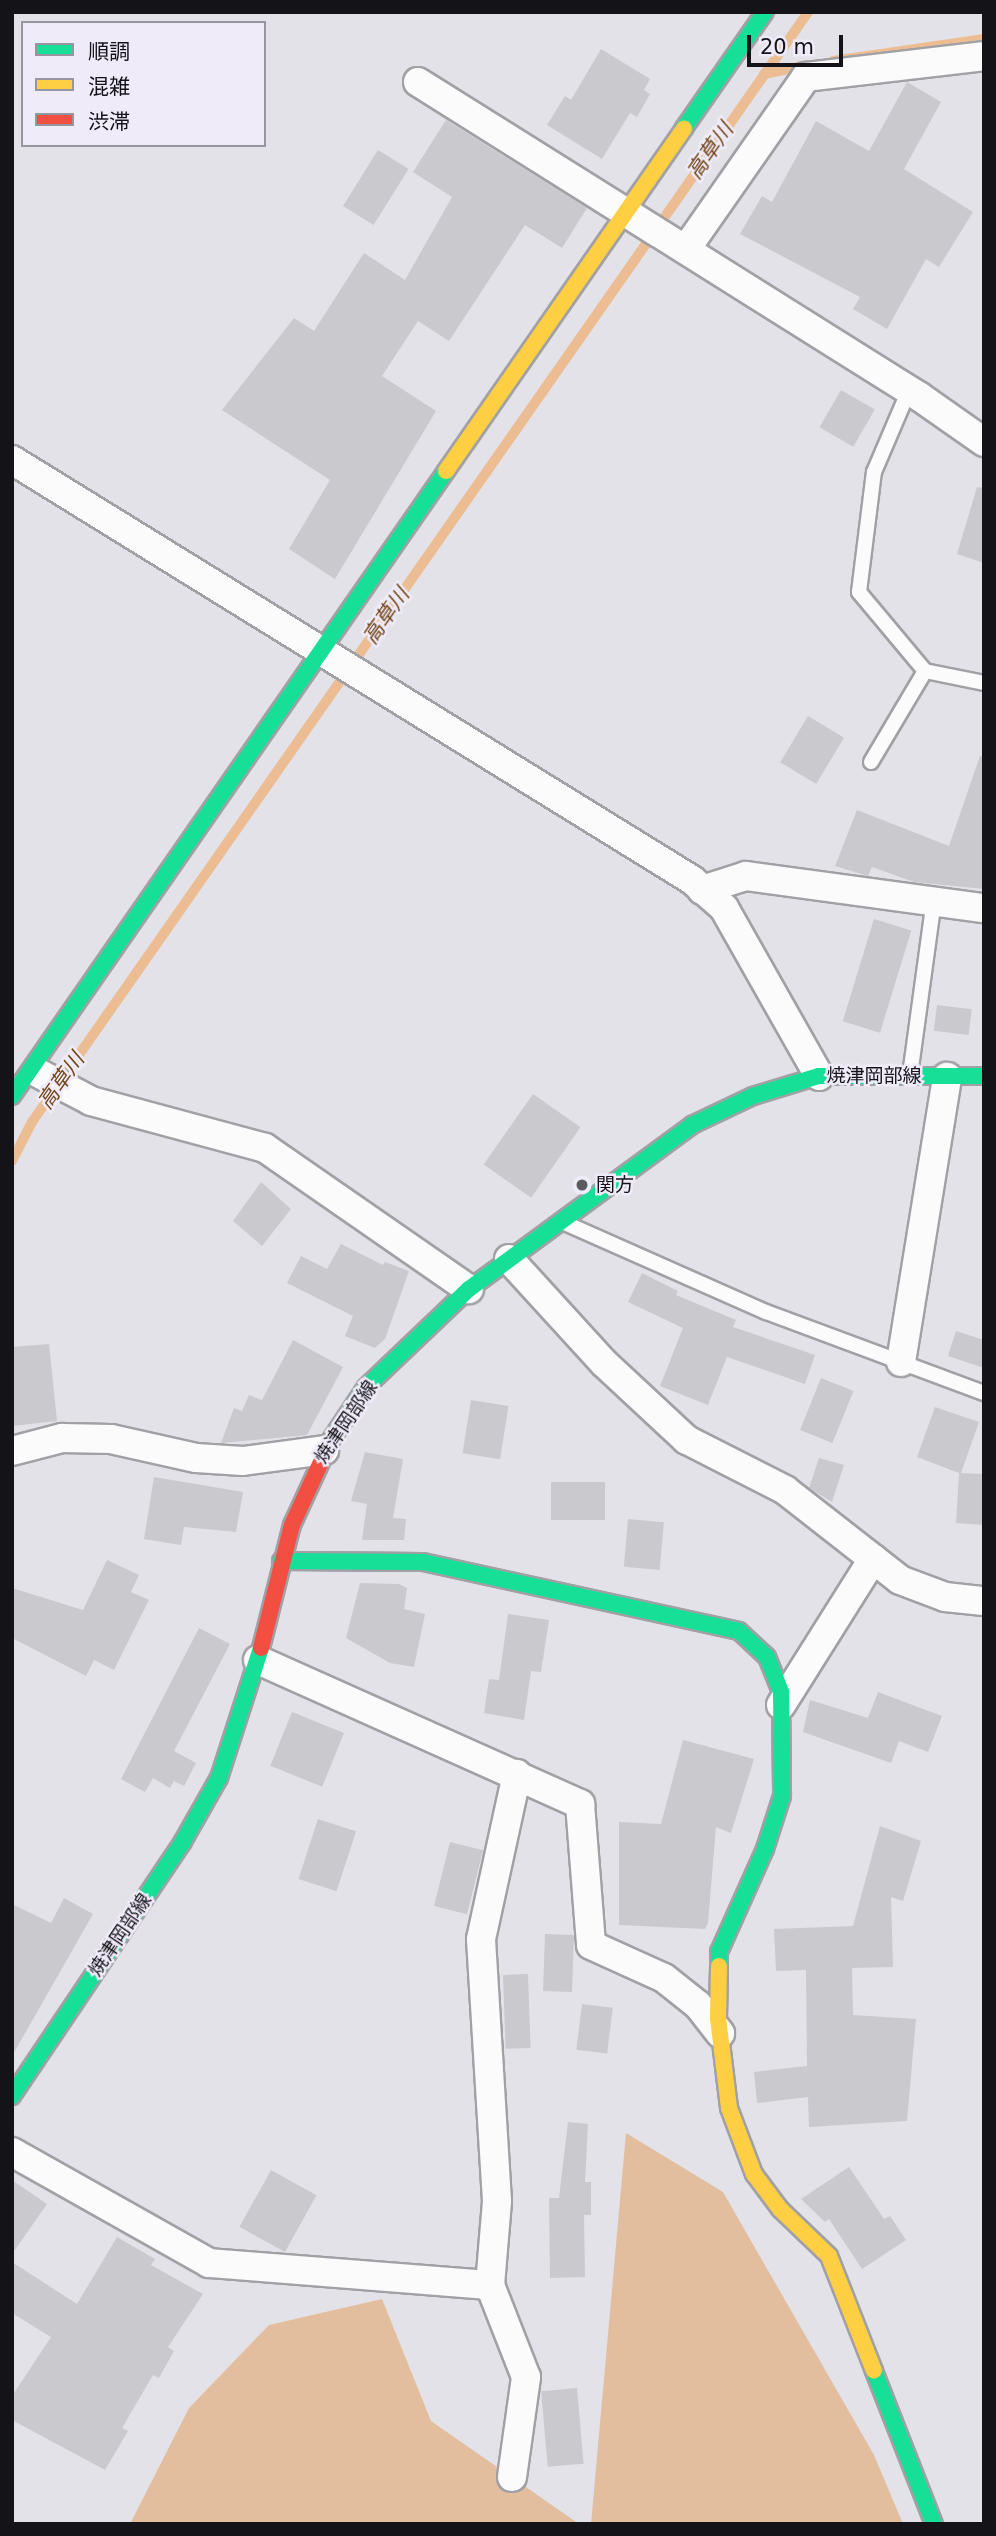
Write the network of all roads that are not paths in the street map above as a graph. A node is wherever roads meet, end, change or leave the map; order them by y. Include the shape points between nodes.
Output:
1 (765, 12) edge
2 (984, 56) edge
3 (418, 82) dead end
4 (631, 215) junction
5 (681, 246) junction
6 (909, 390) junction
7 (984, 442) edge
8 (12, 460) edge
9 (325, 654) junction
10 (925, 671) junction
11 (984, 683) edge
12 (871, 762) dead end
13 (702, 890) junction
14 (934, 900) junction
15 (984, 908) edge
16 (38, 1073) dead end
17 (910, 1075) junction
18 (819, 1076) junction
19 (984, 1076) edge
20 (947, 1077) junction
21 (12, 1096) edge
22 (561, 1221) junction
23 (509, 1259) junction
24 (469, 1289) junction
25 (901, 1363) junction
26 (984, 1393) edge
27 (324, 1450) junction
28 (12, 1451) edge
29 (873, 1559) junction
30 (281, 1560) junction
31 (984, 1601) edge
32 (258, 1660) junction
33 (781, 1705) junction
34 (517, 1774) junction
35 (720, 2033) junction
36 (21, 2066) edge
37 (12, 2096) edge
38 (12, 2152) edge
39 (490, 2285) junction
40 (512, 2477) dead end
41 (934, 2524) edge

1 - 4 street
2 - 5 street via 806,77
3 - 4 street
4 - 5 street
4 - 9 street
5 - 6 street
6 - 7 street
6 - 10 lane via 874,472 859,592
8 - 9 street
9 - 13 street
9 - 21 street
10 - 11 lane
10 - 12 lane
13 - 14 street via 746,876
13 - 18 street via 724,908
14 - 15 street
14 - 17 lane
16 - 24 street via 78,1094 265,1148
17 - 18 street, 焼津岡部線
17 - 20 street, 焼津岡部線
18 - 22 street, 焼津岡部線 via 753,1096 692,1125
19 - 20 street, 焼津岡部線
20 - 25 street
22 - 23 street, 焼津岡部線
22 - 25 lane via 766,1312
23 - 24 street, 焼津岡部線
23 - 29 street via 604,1363 687,1440 785,1490
24 - 27 street, 焼津岡部線 via 366,1387
25 - 26 lane
27 - 28 street via 243,1461 196,1458 111,1439 62,1438
27 - 30 street, 焼津岡部線
29 - 31 street via 900,1580 945,1597
29 - 33 street
30 - 32 street, 焼津岡部線
30 - 33 street via 423,1562 739,1631 767,1657
32 - 34 street
32 - 36 street, 焼津岡部線 via 219,1778 182,1843
33 - 35 street via 782,1796 765,1849 719,1952
34 - 35 street via 580,1804 591,1945 664,1978 698,2005
34 - 39 street via 481,1939 498,2201
35 - 41 street via 729,2108 754,2174 780,2209 829,2256
36 - 37 street, 焼津岡部線
38 - 39 street via 209,2263
39 - 40 street via 526,2377

